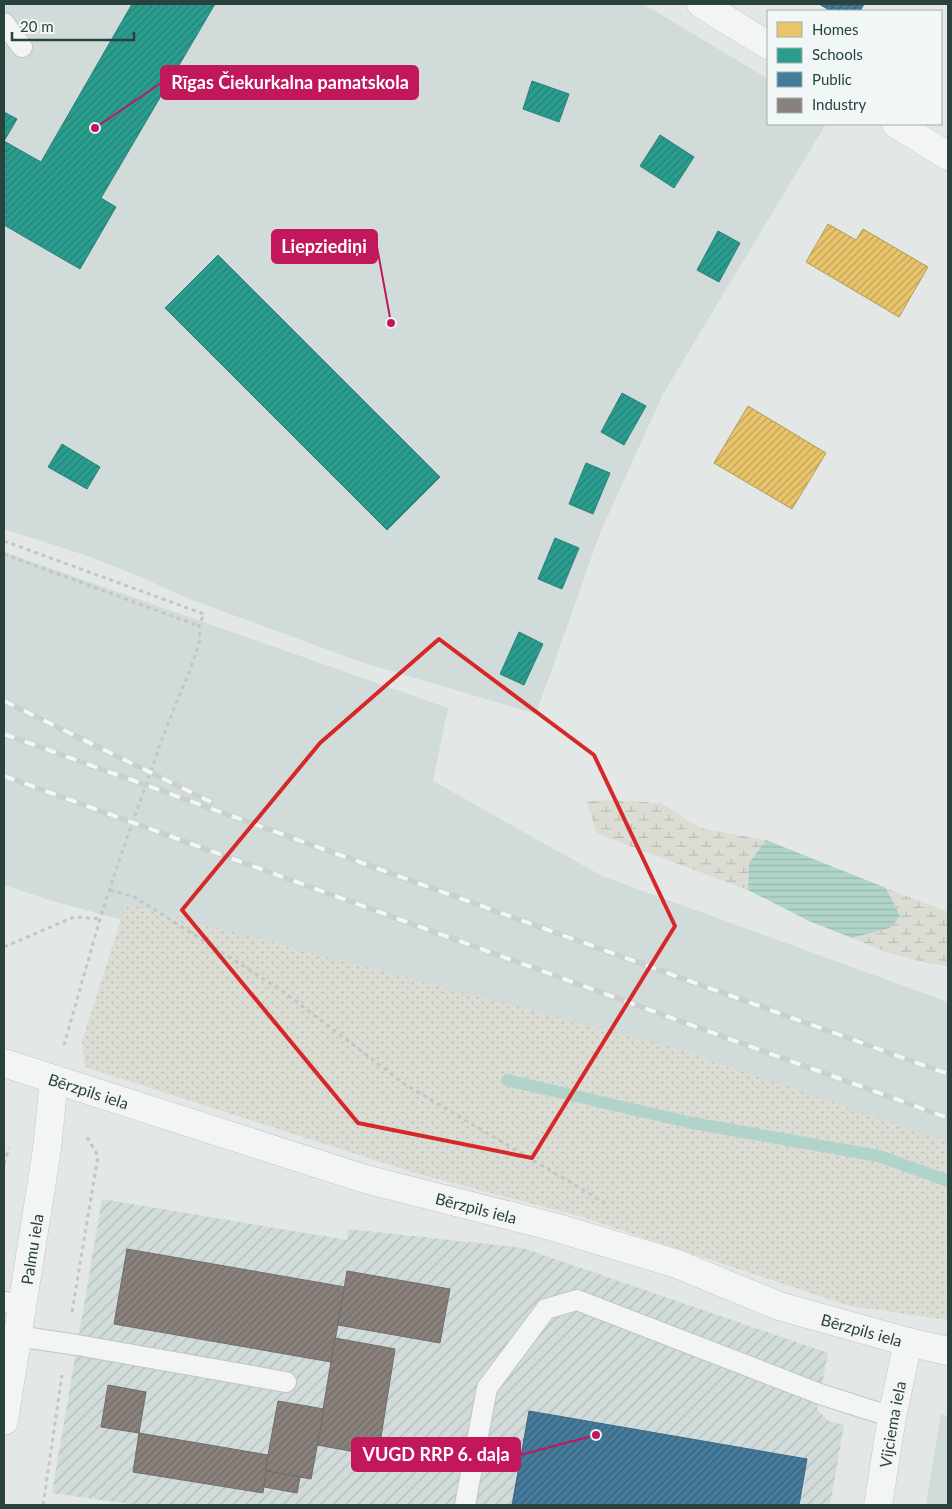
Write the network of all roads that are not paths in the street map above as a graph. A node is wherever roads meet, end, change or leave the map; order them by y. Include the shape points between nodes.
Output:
1 (701, 4) edge
2 (4, 23) edge
3 (767, 44) edge
4 (22, 47) dead end
5 (898, 125) edge
6 (948, 156) edge
7 (4, 1063) edge
8 (54, 1079) junction
9 (13, 1303) edge
10 (17, 1336) junction
11 (908, 1342) junction
12 (948, 1351) edge
13 (286, 1382) dead end
14 (892, 1417) junction
15 (4, 1420) edge
16 (465, 1505) edge
17 (878, 1505) edge

1 - 3 street
2 - 4 lane
5 - 6 street
7 - 8 street, Bērzpils iela
8 - 9 street, Palmu iela via 48,1149
8 - 11 street, Bērzpils iela via 365,1179 554,1227 677,1264 779,1306
9 - 10 street, Palmu iela
10 - 13 lane
10 - 15 street, Palmu iela
11 - 12 street, Bērzpils iela
11 - 14 street, Vijciema iela
14 - 16 lane via 820,1394 578,1300 546,1309 487,1388
14 - 17 street, Vijciema iela

